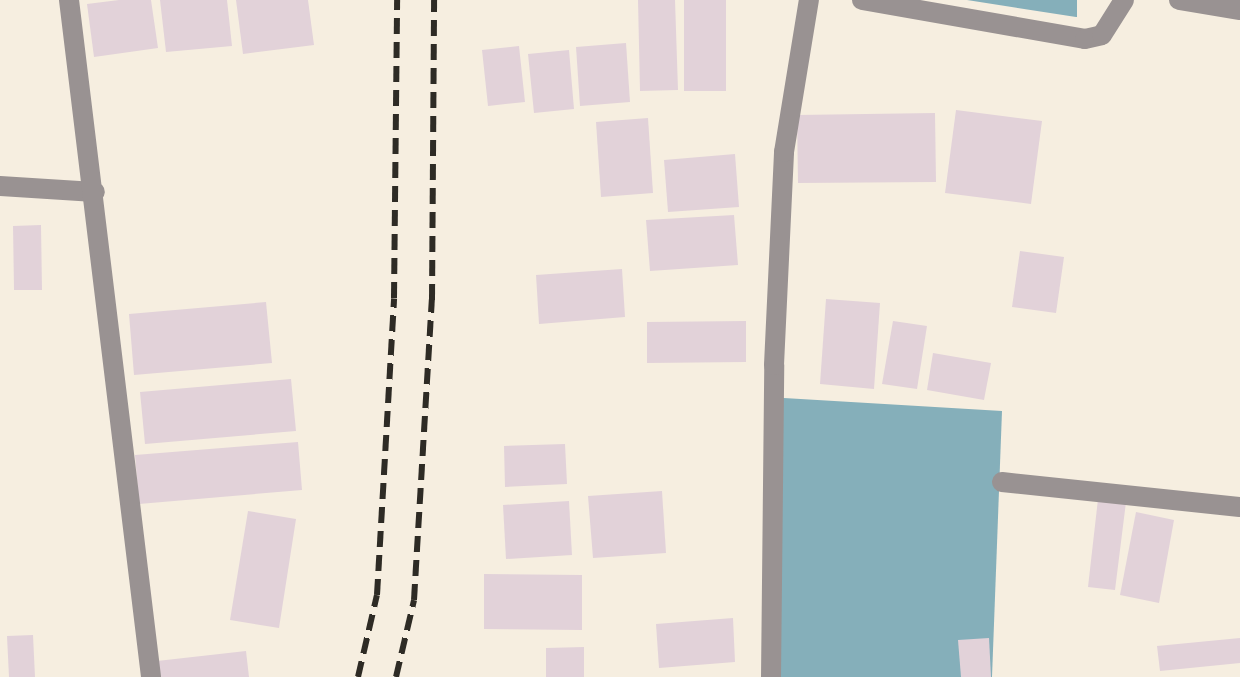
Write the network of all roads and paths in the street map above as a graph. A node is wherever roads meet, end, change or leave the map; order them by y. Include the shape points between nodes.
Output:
1 (69, 0) edge
2 (809, 0) edge
3 (862, 0) edge
4 (1124, 0) edge
5 (1179, 0) edge
6 (1240, 10) edge
7 (0, 186) edge
8 (95, 192) junction
9 (1002, 482) dead end
10 (1240, 507) edge
11 (151, 677) edge
12 (771, 677) edge

1 - 8 street
2 - 12 street via 784,152 774,365
3 - 4 street via 1085,39 1102,35
5 - 6 street
7 - 8 street
8 - 11 street
9 - 10 street

